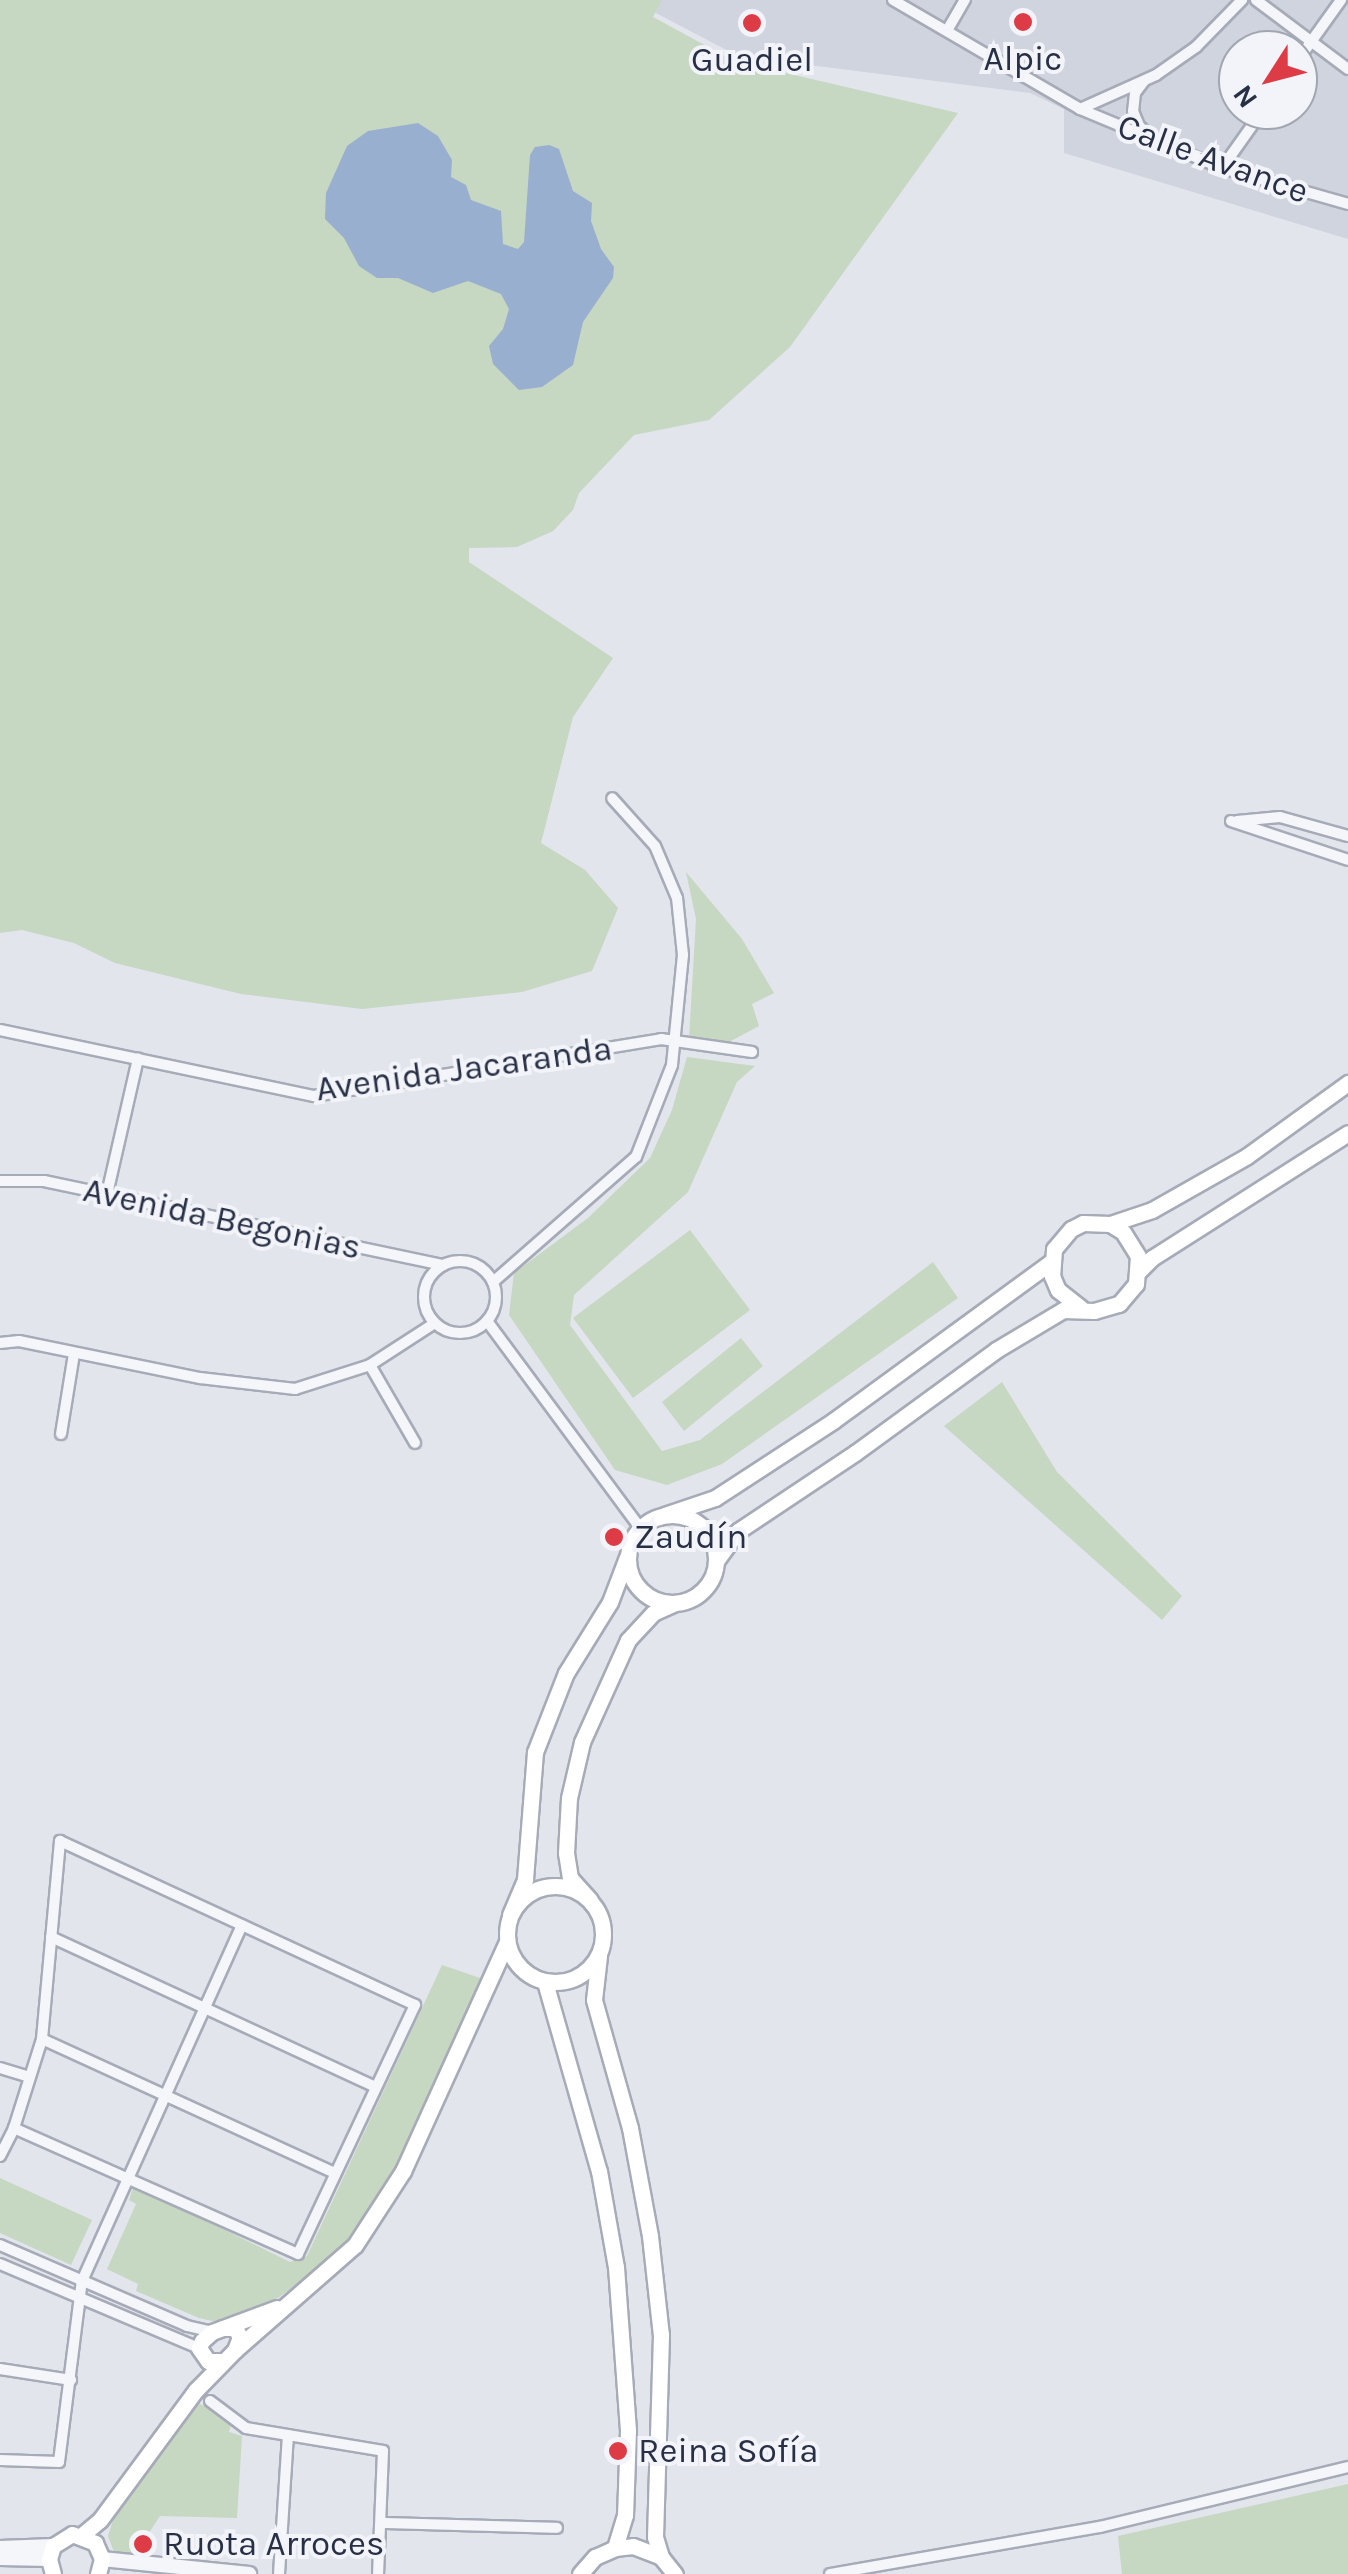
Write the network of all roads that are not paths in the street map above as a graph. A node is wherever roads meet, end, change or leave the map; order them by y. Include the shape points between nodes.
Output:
1 (893, 0) edge
2 (965, 0) edge
3 (1242, 0) edge
4 (1256, 0) edge
5 (1341, 0) edge
6 (948, 30) junction
7 (1300, 30) edge
8 (1318, 32) edge
9 (1318, 43) edge
10 (1348, 69) edge
11 (1145, 80) junction
12 (1080, 110) junction
13 (1249, 130) edge
14 (1157, 142) junction
15 (1222, 168) junction
16 (1348, 204) edge
17 (612, 798) dead end
18 (1348, 836) edge
19 (1348, 860) edge
20 (0, 1030) edge
21 (675, 1042) junction
22 (752, 1052) dead end
23 (138, 1059) junction
24 (1348, 1084) edge
25 (1348, 1133) edge
26 (0, 1181) edge
27 (107, 1194) junction
28 (1110, 1224) junction
29 (1051, 1262) junction
30 (443, 1265) junction
31 (1139, 1271) junction
32 (493, 1282) junction
33 (1081, 1308) junction
34 (487, 1321) junction
35 (435, 1323) junction
36 (0, 1343) edge
37 (74, 1354) junction
38 (370, 1365) junction
39 (61, 1434) dead end
40 (415, 1443) dead end
41 (664, 1515) junction
42 (640, 1528) junction
43 (627, 1557) junction
44 (716, 1561) junction
45 (675, 1603) junction
46 (590, 1900) junction
47 (510, 1914) junction
48 (242, 1925) junction
49 (51, 1938) junction
50 (507, 1942) junction
51 (599, 1956) junction
52 (516, 1964) junction
53 (545, 1982) junction
54 (489, 1984) junction
55 (204, 2008) junction
56 (42, 2039) junction
57 (0, 2068) edge
58 (30, 2077) junction
59 (375, 2087) junction
60 (164, 2094) junction
61 (14, 2128) junction
62 (0, 2156) edge
63 (335, 2173) junction
64 (128, 2175) junction
65 (0, 2245) edge
66 (0, 2264) edge
67 (82, 2281) junction
68 (82, 2298) junction
69 (286, 2304) junction
70 (218, 2330) junction
71 (200, 2350) junction
72 (228, 2355) junction
73 (0, 2370) edge
74 (72, 2380) junction
75 (196, 2390) junction
76 (210, 2401) dead end
77 (288, 2436) junction
78 (0, 2460) edge
79 (1348, 2468) edge
80 (382, 2523) junction
81 (557, 2528) dead end
82 (89, 2539) junction
83 (0, 2548) edge
84 (615, 2548) junction
85 (661, 2557) junction
86 (0, 2558) edge
87 (52, 2560) edge
88 (100, 2567) edge
89 (250, 2574) edge
90 (279, 2574) edge
91 (378, 2574) edge
92 (580, 2574) edge
93 (674, 2574) edge
94 (830, 2574) edge

1 - 6 street, Calle Avance
2 - 6 street
3 - 11 street via 1196,47
4 - 7 street
5 - 8 street
6 - 12 street, Calle Avance
9 - 10 street
11 - 12 street
11 - 14 street via 1133,111 1138,126
12 - 14 street, Calle Avance
13 - 15 street
14 - 15 street, Calle Avance
15 - 16 street, Calle Avance
17 - 21 street via 655,846 677,898 682,955
18 - 19 street via 1280,817 1231,821
20 - 23 street, Avenida Jacaranda
21 - 22 street, Avenida Jacaranda
21 - 23 street, Avenida Jacaranda via 314,1096
21 - 32 street via 665,1090 636,1156
23 - 27 street
24 - 28 main road via 1247,1156 1152,1210
25 - 31 main road
26 - 27 street, Avenida Begonias via 44,1181
27 - 30 street, Avenida Begonias
28 - 29 main road via 1071,1229
28 - 31 main road via 1132,1243
29 - 33 main road via 1058,1290
29 - 41 main road via 833,1421 730,1488
30 - 32 street via 476,1264
30 - 35 street via 424,1296
31 - 33 main road via 1119,1304
32 - 34 street via 496,1298
33 - 44 main road via 1042,1320 966,1370 740,1529
34 - 35 street via 458,1333
34 - 42 street
35 - 38 street
36 - 37 street
37 - 38 street via 294,1388
37 - 39 street
38 - 40 street
41 - 42 main road
41 - 44 main road via 697,1522 708,1533
42 - 43 main road
43 - 45 main road via 647,1596
43 - 47 main road via 610,1602 566,1673 534,1752 525,1879
44 - 45 main road via 698,1595
45 - 46 main road via 653,1613 628,1640 582,1742 566,1854 570,1878
46 - 47 main road via 549,1885 524,1896
46 - 51 main road via 602,1920
47 - 50 main road
48 - 49 street via 60,1841
48 - 55 street
48 - 59 street via 416,2006
49 - 55 street
49 - 56 street
50 - 52 main road
50 - 54 main road
51 - 53 main road via 579,1977
51 - 85 main road via 594,2000 630,2128 650,2236 660,2335
52 - 53 main road
52 - 54 main road
53 - 84 main road via 595,2152 616,2268 628,2430 625,2515
54 - 69 main road via 403,2171 355,2246
55 - 59 street
55 - 60 street
56 - 58 street
56 - 60 street
57 - 58 street
58 - 61 street
59 - 63 street
60 - 63 street
60 - 64 street
61 - 62 street
61 - 64 street
63 - 64 street via 298,2254
64 - 67 street
65 - 67 street
66 - 68 street
67 - 68 street
67 - 70 street
68 - 71 street
68 - 74 street
69 - 70 main road
69 - 72 main road
70 - 71 main road
70 - 72 main road via 235,2328 240,2337
71 - 72 main road via 208,2362
71 - 75 main road
72 - 75 main road
73 - 74 street
74 - 78 street via 59,2462
75 - 82 main road
76 - 77 street via 246,2428
77 - 80 street via 384,2451
77 - 90 street
79 - 94 street via 1100,2527
80 - 81 street
80 - 91 street
82 - 87 main road via 64,2537
82 - 88 main road
83 - 87 street
84 - 85 main road via 633,2546
84 - 92 main road
85 - 93 main road
86 - 87 street
88 - 89 street

